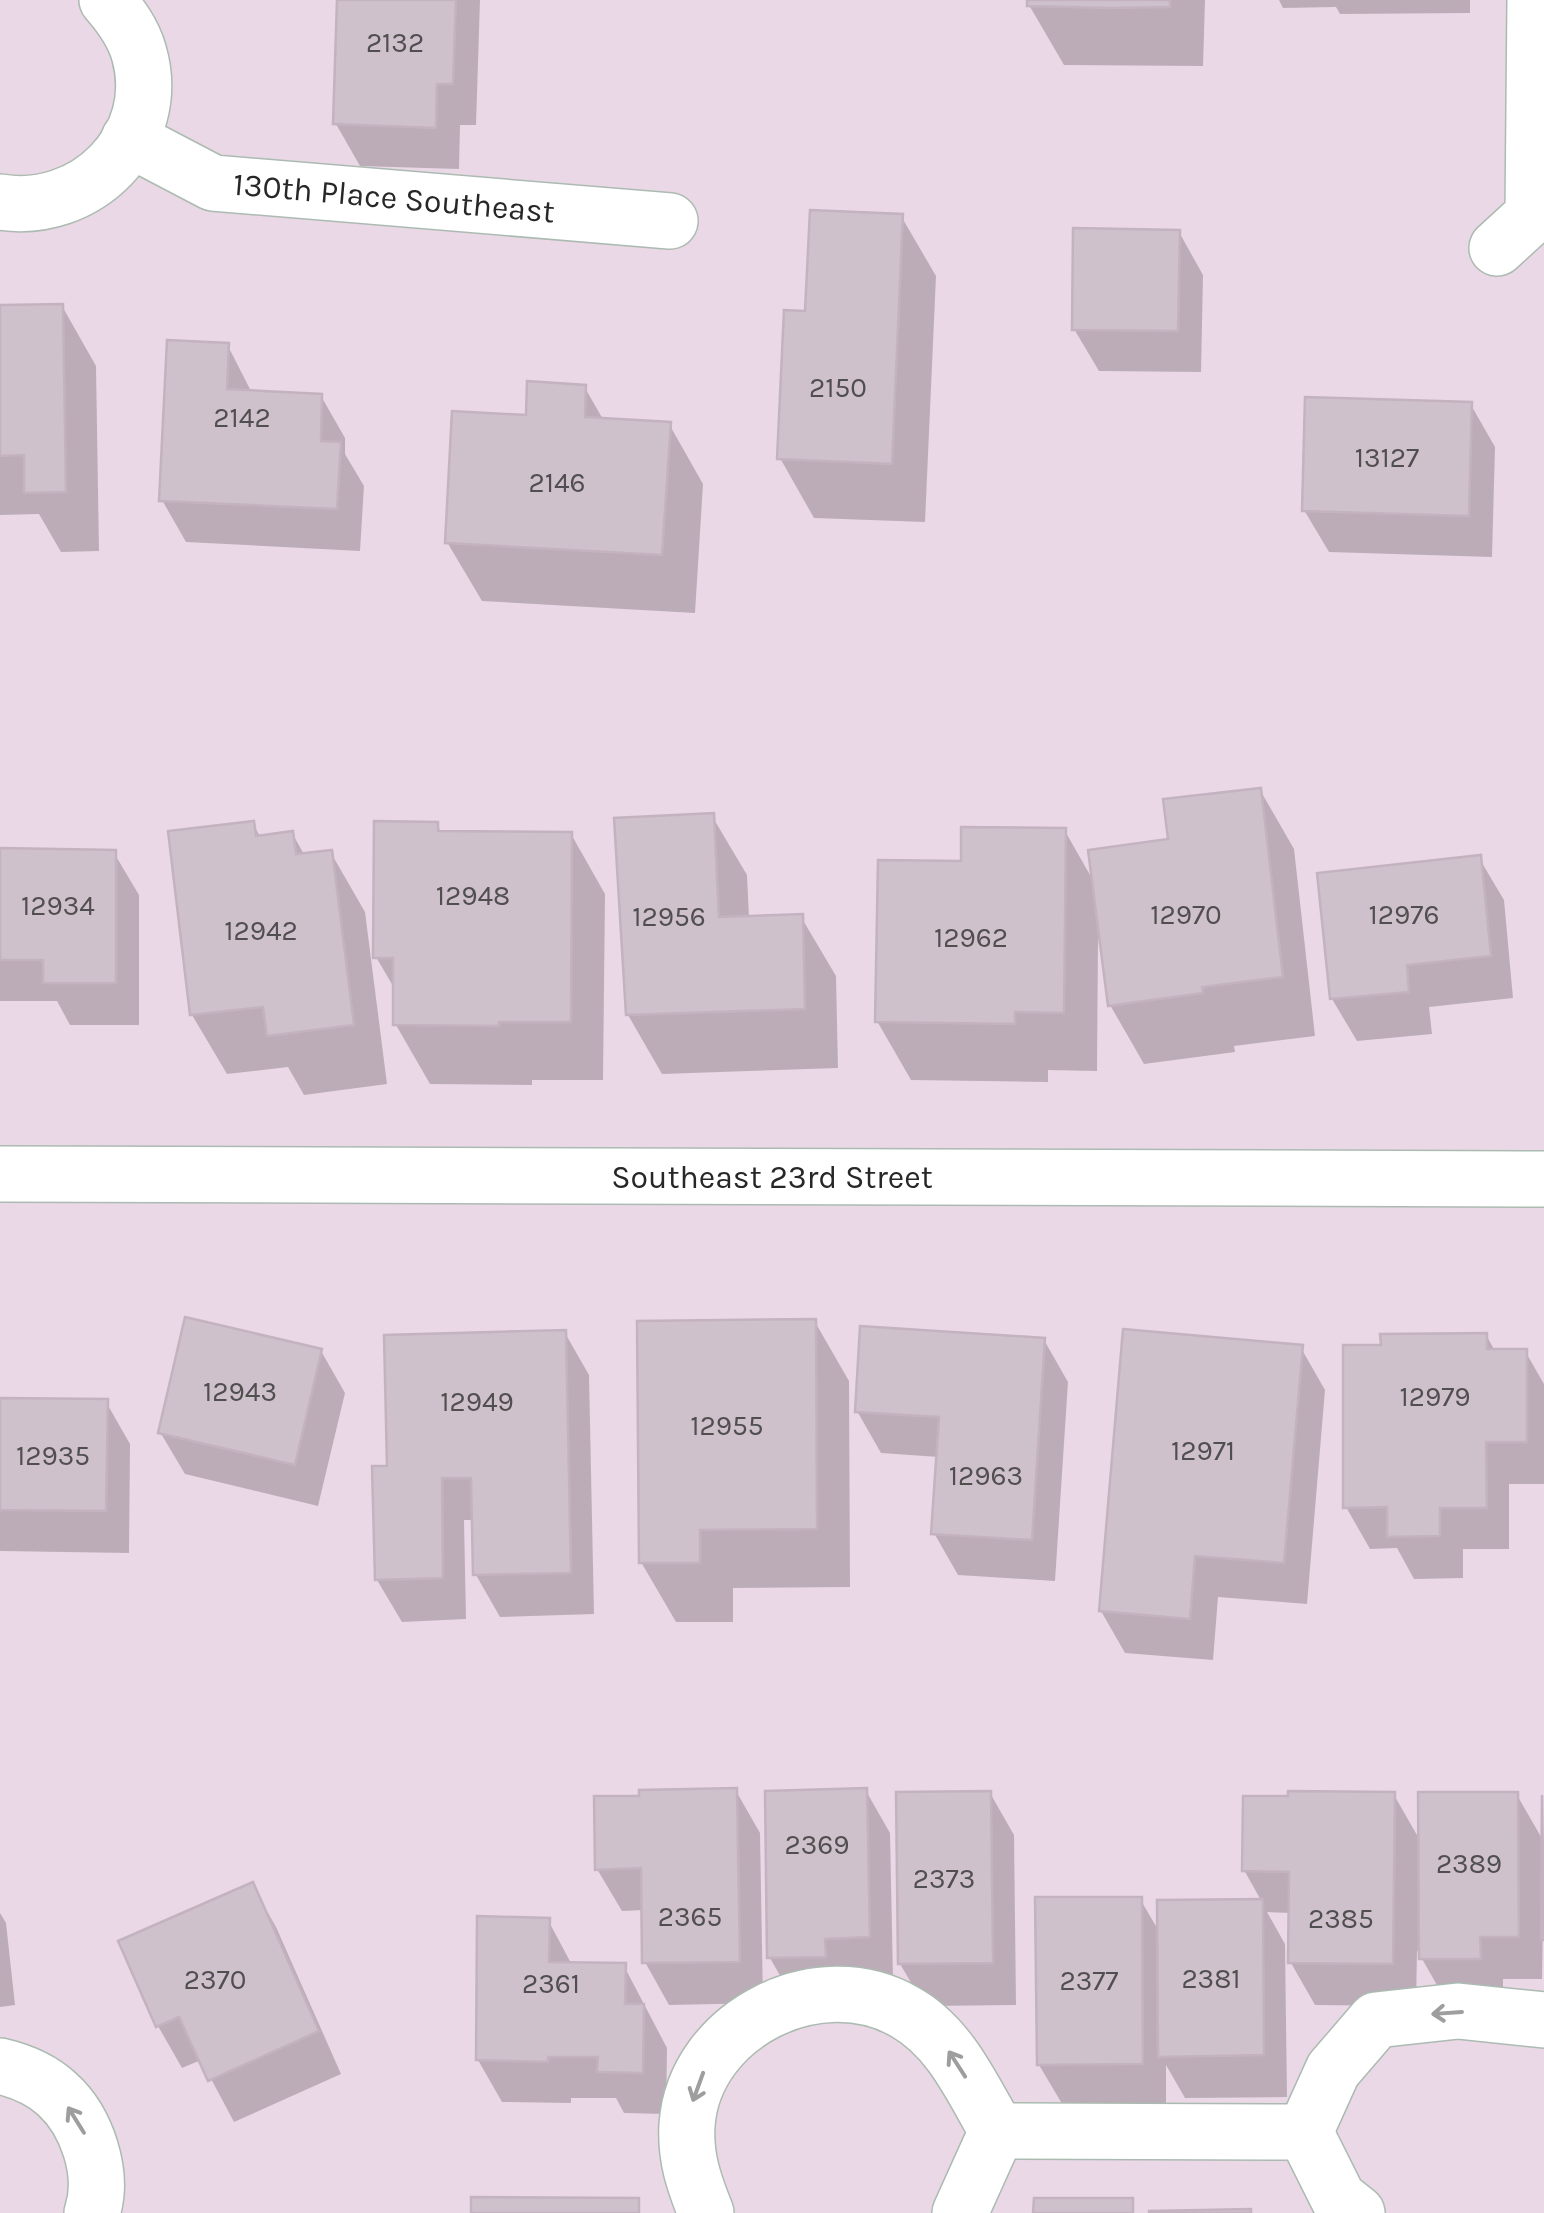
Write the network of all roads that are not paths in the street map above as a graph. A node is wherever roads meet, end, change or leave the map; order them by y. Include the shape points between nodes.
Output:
1 (107, 0) edge
2 (1535, 0) edge
3 (129, 139) junction
4 (0, 202) edge
5 (670, 222) dead end
6 (1496, 248) dead end
7 (0, 1174) edge
8 (1544, 1180) edge
9 (1544, 2020) edge
10 (0, 2066) edge
11 (997, 2130) junction
12 (1305, 2132) junction
13 (92, 2213) edge
14 (706, 2213) edge
15 (960, 2213) edge
16 (1357, 2213) edge

1 - 3 street via 139,53 144,86
2 - 6 street via 1533,215
3 - 4 street via 102,176 74,194 39,204
3 - 5 street, 130th Place Southeast via 212,183
7 - 8 street, Southeast 23rd Street
9 -> 12 street via 1458,2011 1376,2020 1332,2070
13 -> 10 street via 95,2165 82,2127 58,2095 26,2073
11 - 12 street
11 -> 14 street via 942,2041 904,2011 860,1995 811,1995 766,2010 728,2037 700,2076 687,2122 689,2171
11 - 15 street
12 - 16 street via 1338,2198

